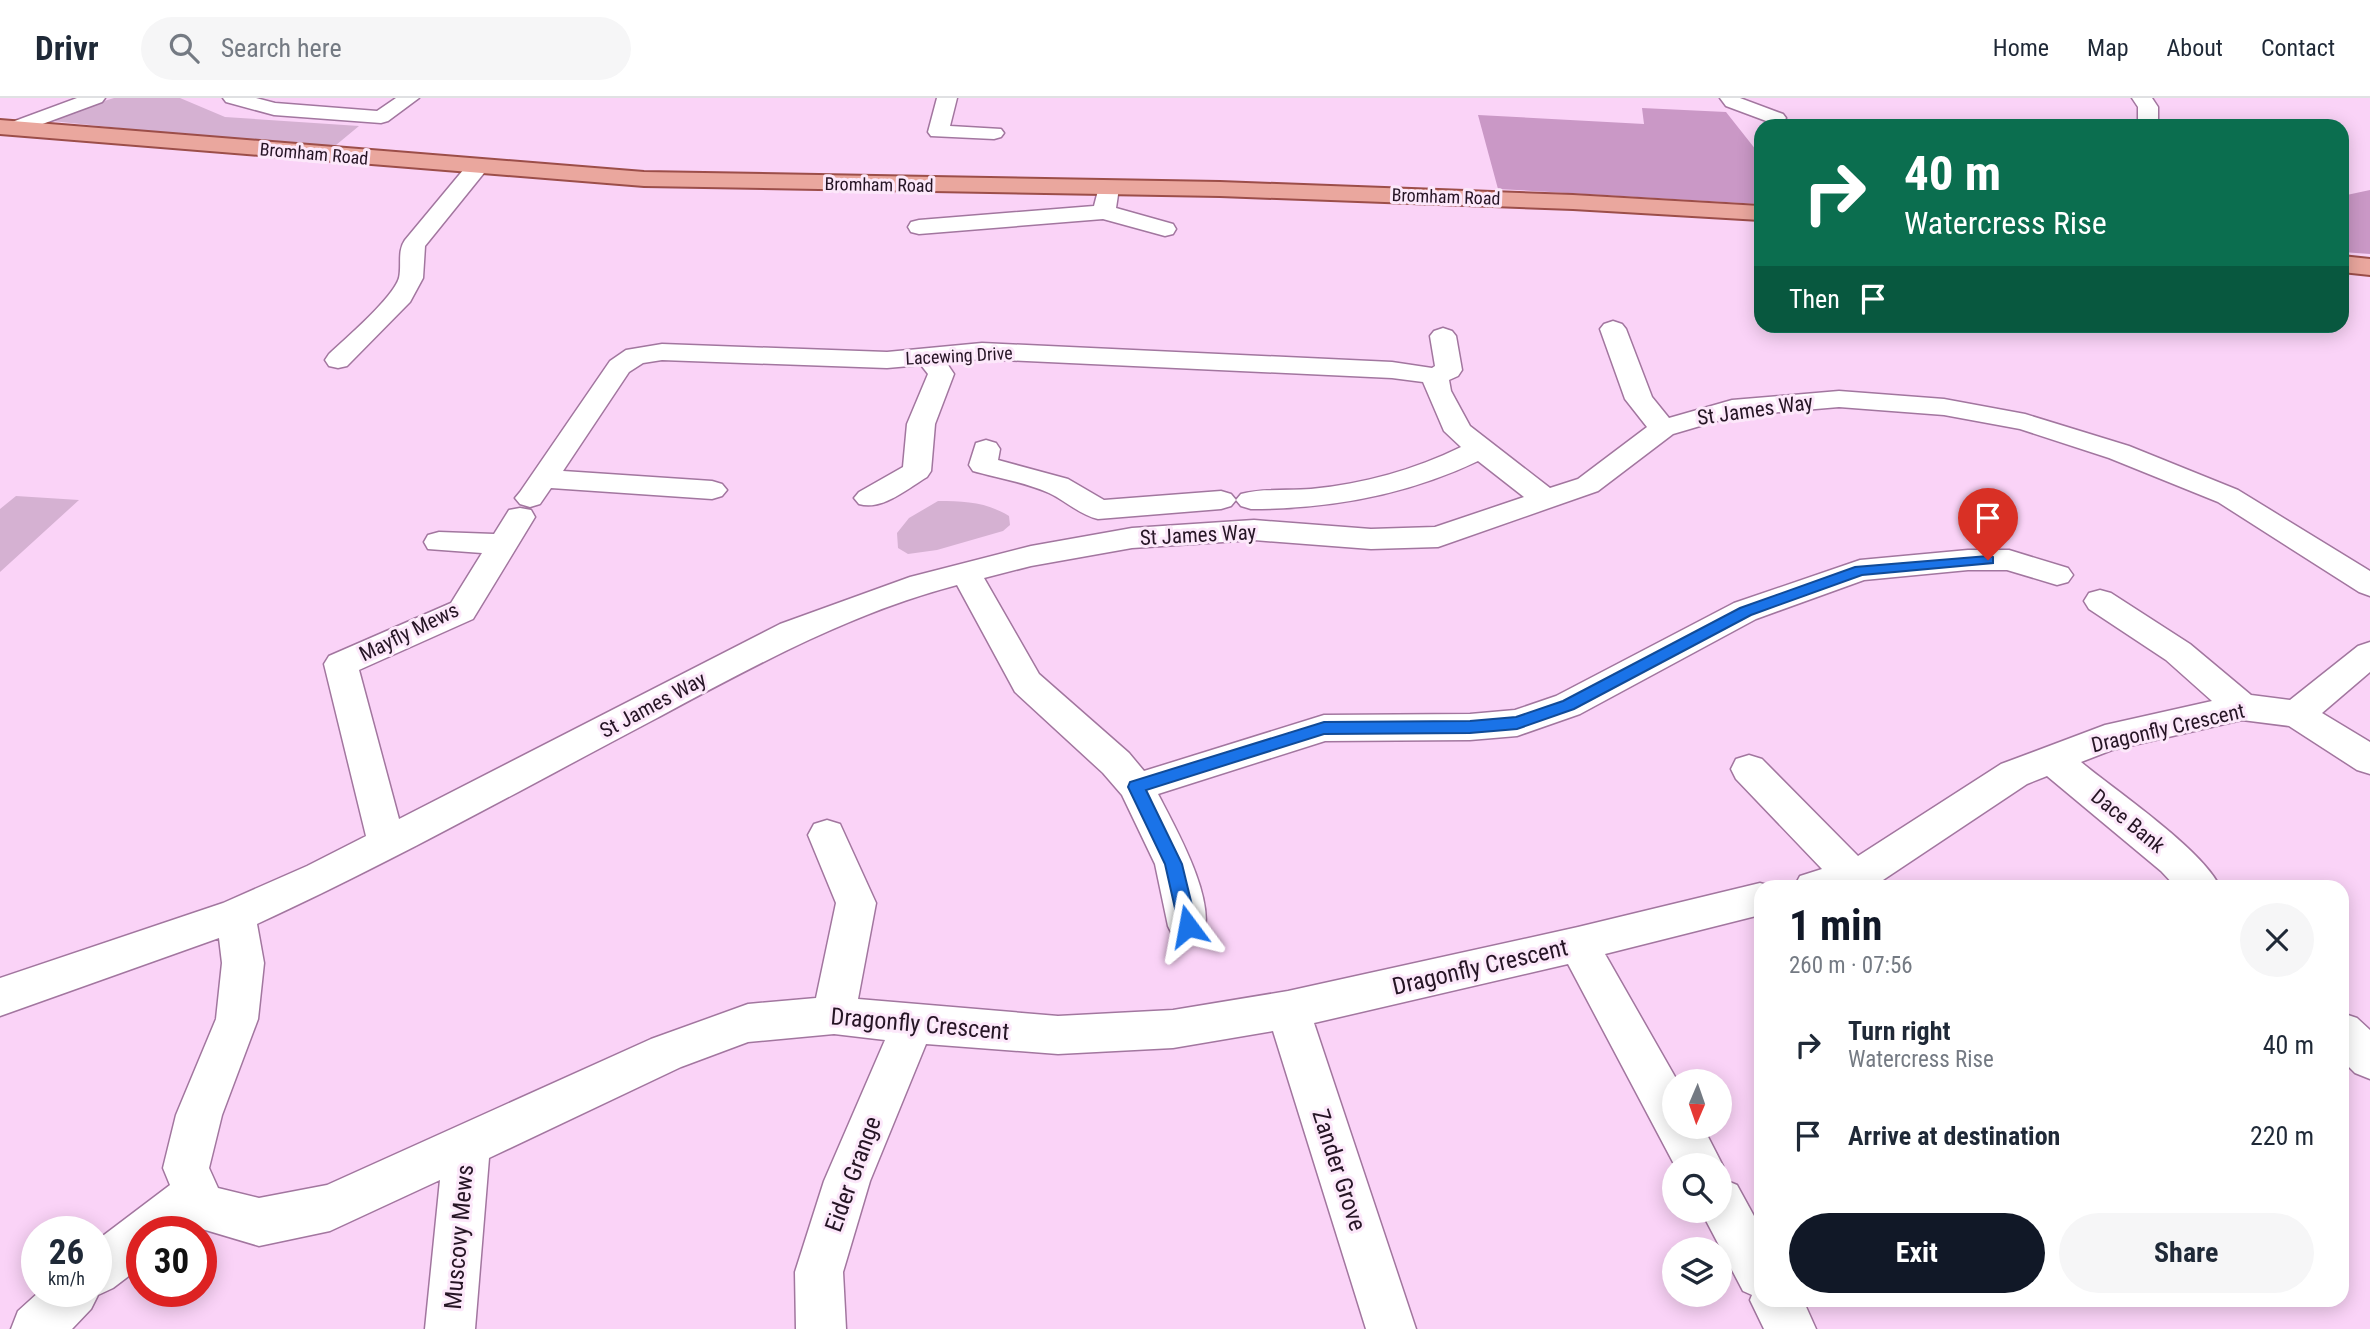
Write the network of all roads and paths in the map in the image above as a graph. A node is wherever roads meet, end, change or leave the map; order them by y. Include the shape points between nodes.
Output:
1 (52, 98) edge
2 (95, 98) edge
3 (233, 98) edge
4 (409, 98) edge
5 (947, 98) edge
6 (2142, 98) edge
7 (1732, 100) edge
8 (1706, 107) dead end
9 (1776, 118) dead end
10 (2148, 119) edge
11 (10, 121) edge
12 (994, 133) dead end
13 (477, 168) junction
14 (1108, 188) junction
15 (1104, 212) junction
16 (1754, 213) edge
17 (919, 227) dead end
18 (1165, 229) dead end
19 (2349, 265) edge
20 (2370, 267) edge
21 (1613, 329) dead end
22 (1443, 335) dead end
23 (929, 358) junction
24 (338, 360) dead end
25 (1435, 376) junction
26 (1663, 428) junction
27 (986, 449) dead end
28 (1481, 449) junction
29 (712, 490) dead end
30 (869, 498) dead end
31 (1545, 499) junction
32 (1221, 500) dead end
33 (1251, 500) dead end
34 (524, 510) junction
35 (1098, 510) junction
36 (439, 542) dead end
37 (1089, 545) junction
38 (965, 572) junction
39 (2057, 575) dead end
40 (2370, 585) edge
41 (2100, 601) dead end
42 (2370, 654) edge
43 (2242, 707) junction
44 (2297, 714) junction
45 (2052, 759) junction
46 (2370, 760) edge
47 (1749, 769) dead end
48 (1136, 787) junction
49 (827, 835) dead end
50 (387, 844) junction
51 (1857, 880) edge
52 (1864, 880) edge
53 (2194, 880) edge
54 (1754, 900) edge
55 (236, 915) junction
56 (1188, 926) dead end
57 (1578, 944) junction
58 (0, 997) edge
59 (1287, 1010) junction
60 (834, 1015) junction
61 (913, 1024) junction
62 (2349, 1039) edge
63 (2370, 1059) edge
64 (1662, 1096) edge
65 (467, 1145) junction
66 (197, 1193) junction
67 (167, 1216) edge
68 (1732, 1223) edge
69 (126, 1248) edge
70 (112, 1259) edge
71 (1754, 1263) edge
72 (59, 1307) edge
73 (1779, 1307) edge
74 (36, 1329) edge
75 (450, 1329) edge
76 (821, 1329) edge
77 (1391, 1329) edge
78 (1791, 1329) edge

1 - 11 street
2 - 11 street
3 - 4 street via 274,109 380,117
5 - 12 street via 934,141
6 - 10 street
7 - 8 street
7 - 9 street
11 - 13 main road, Bromham Road
13 - 14 main road, Bromham Road via 693,182
13 - 24 street via 413,245 411,278 401,297
14 - 15 street
14 - 16 main road, Bromham Road via 1476,198
15 - 17 street
15 - 18 street
19 - 20 main road
21 - 26 street via 1639,399
22 - 25 street via 1449,370
23 - 25 street, Lacewing Drive via 982,351 1392,370
23 - 30 street via 941,374 921,424 917,471
23 - 34 street, Lacewing Drive via 662,352 635,356 619,367
25 - 28 street via 1458,431
26 - 31 street, St James Way via 1588,485
26 - 40 street, St James Way via 1732,408 1839,399 1944,407 2025,422 2119,452 2228,496
27 - 35 street via 983,465 1051,481
28 - 31 street
28 - 33 street via 1411,480 1318,498
29 - 34 street
31 - 37 street, St James Way via 1438,537 1371,539 1254,530
32 - 35 street, St James Way
34 - 36 street
34 - 50 street, Mayfly Mews via 462,611 341,664
35 - 37 street via 1088,527
37 - 38 street, St James Way
38 - 48 street via 1027,682
38 - 50 street, St James Way via 792,632
39 - 48 street via 2009,560 1860,570 1745,611 1568,705 1517,723 1324,728
41 - 43 street via 2178,652
42 - 44 street
43 - 44 street, Dragonfly Crescent
43 - 45 street, Dragonfly Crescent via 2105,738
44 - 46 street
45 - 52 street, Dragonfly Crescent via 2014,774
45 - 53 street, Dace Bank
47 - 51 street
48 - 56 street via 1174,864
49 - 60 street via 856,903
50 - 55 street, St James Way
54 - 57 street, Dragonfly Crescent
55 - 58 street, St James Way
55 - 66 street via 243,963 237,1019 199,1115 186,1168
57 - 59 street, Dragonfly Crescent
57 - 64 street
59 - 61 street, Dragonfly Crescent via 1173,1029 1058,1035
59 - 77 street, Zander Grove
60 - 61 street, Dragonfly Crescent
60 - 65 street, Dragonfly Crescent via 748,1023 666,1052
61 - 76 street, Eider Grange via 847,1181 818,1272
62 - 63 street
65 - 66 street, Dragonfly Crescent via 330,1208 260,1222 202,1207
65 - 75 street, Muscovy Mews
66 - 67 street
68 - 71 street
69 - 70 street
72 - 74 street
73 - 78 street

